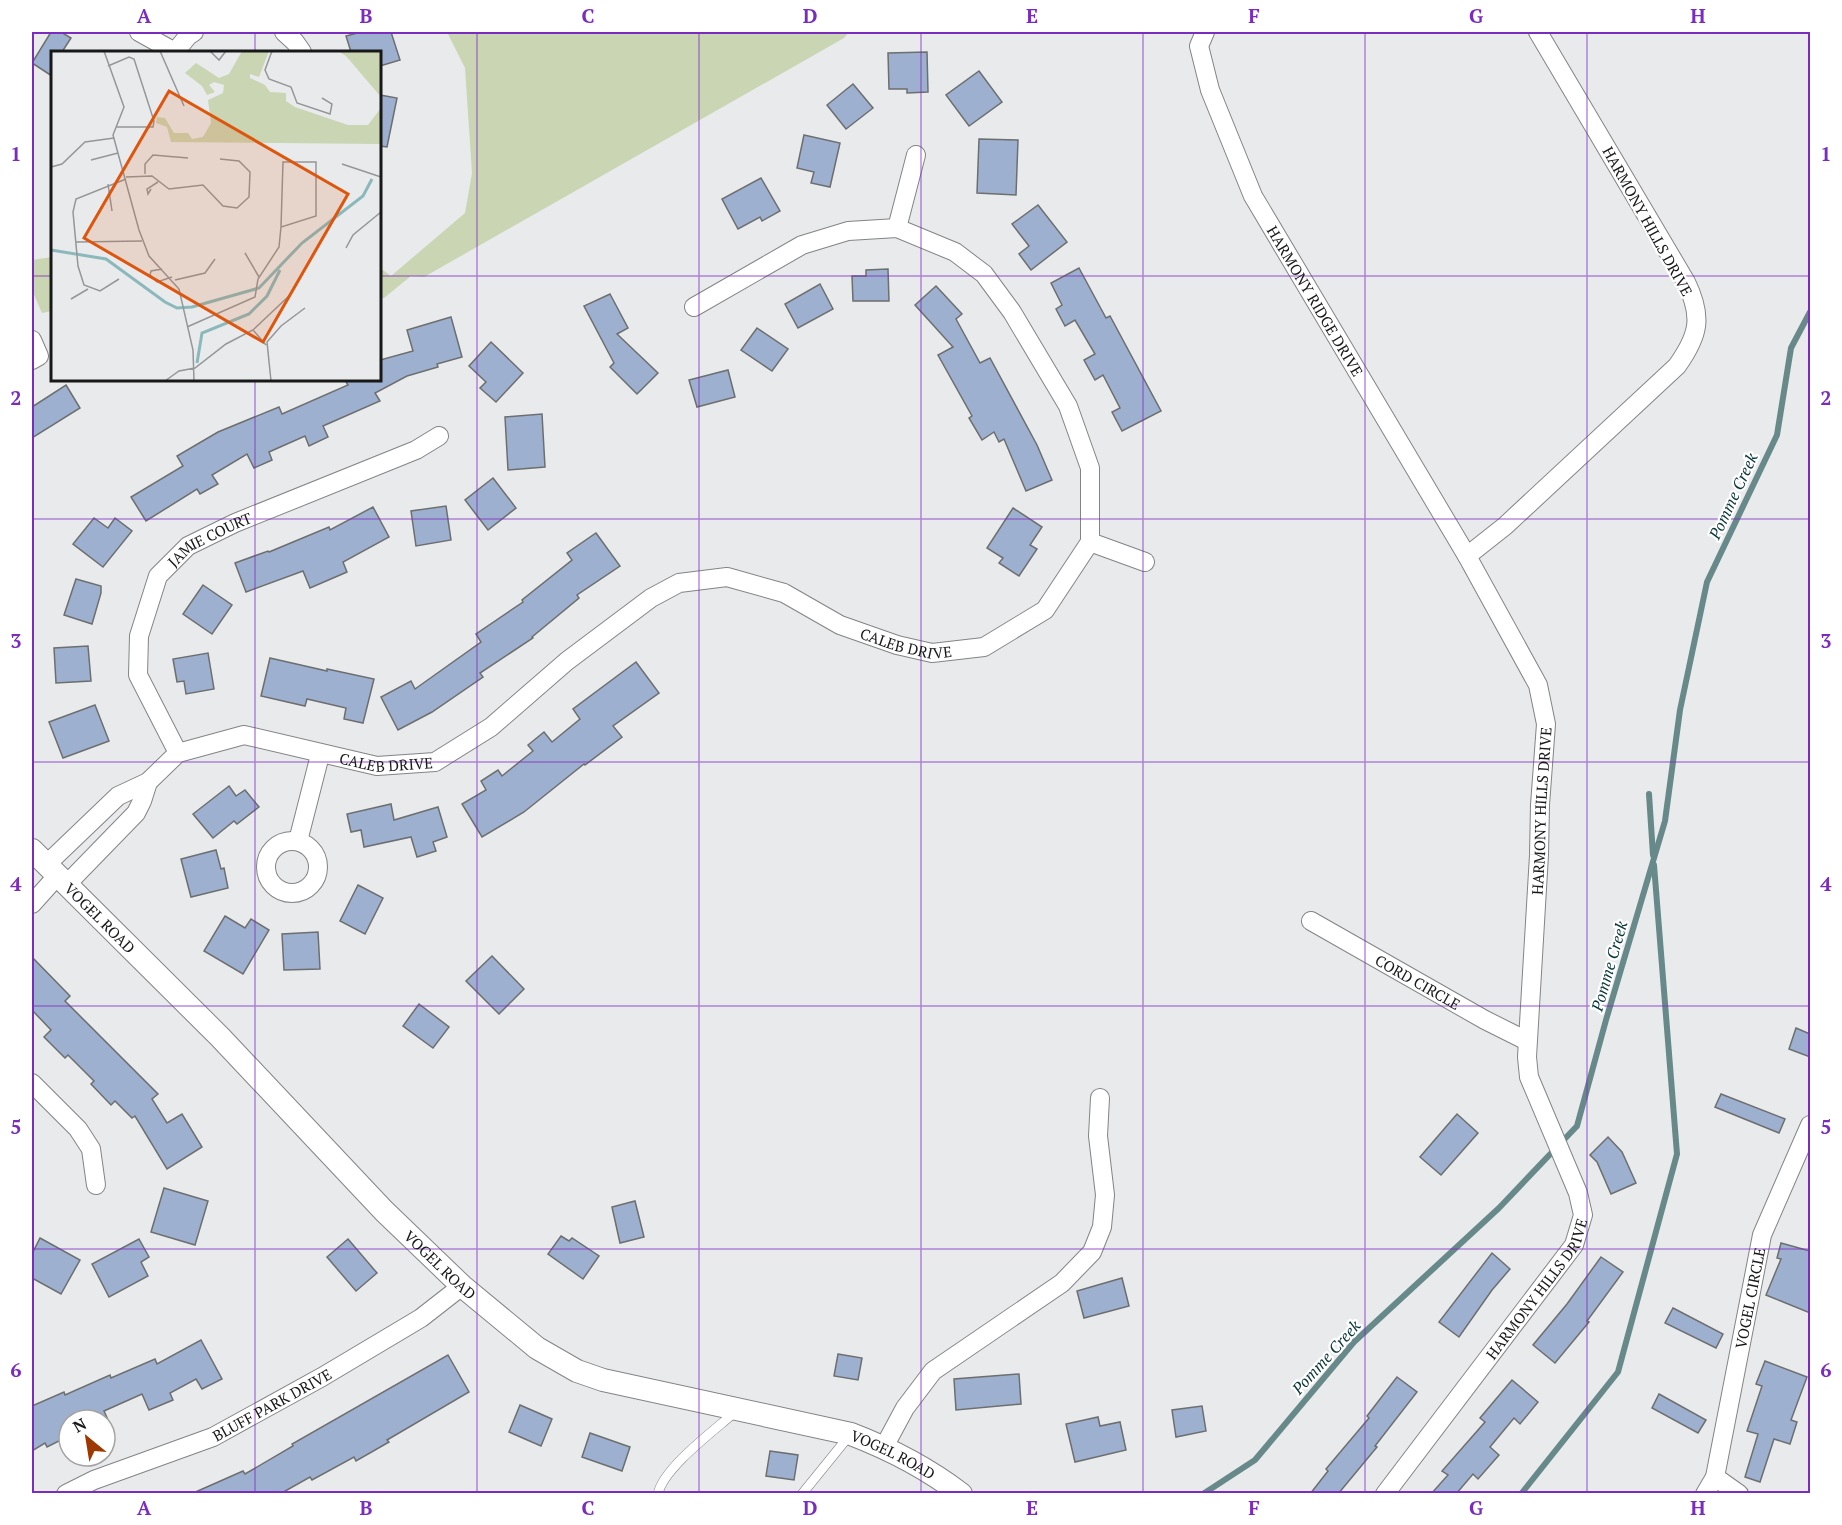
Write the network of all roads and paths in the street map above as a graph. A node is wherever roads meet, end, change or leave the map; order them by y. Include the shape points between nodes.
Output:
1 (139, 32) edge
2 (194, 32) edge
3 (284, 32) edge
4 (1205, 32) edge
5 (1538, 32) edge
6 (173, 51) edge
7 (176, 51) edge
8 (301, 51) edge
9 (916, 154) dead end
10 (897, 228) junction
11 (694, 307) dead end
12 (32, 340) edge
13 (32, 360) edge
14 (439, 436) dead end
15 (1090, 542) junction
16 (1467, 556) junction
17 (1145, 562) dead end
18 (178, 753) junction
19 (320, 754) junction
20 (148, 782) junction
21 (298, 842) dead end
22 (51, 868) edge
23 (32, 904) edge
24 (1311, 921) dead end
25 (1527, 1041) junction
26 (32, 1083) edge
27 (1100, 1098) dead end
28 (1810, 1125) edge
29 (96, 1185) dead end
30 (462, 1286) junction
31 (737, 1410) junction
32 (850, 1434) junction
33 (884, 1447) junction
34 (1715, 1477) junction
35 (66, 1494) edge
36 (658, 1494) edge
37 (802, 1494) edge
38 (961, 1494) edge
39 (1386, 1494) edge
40 (1705, 1494) edge
41 (1739, 1494) edge

1 - 6 street
2 - 7 street
3 - 8 street
4 - 16 street, HARMONY RIDGE DRIVE via 1199,46 1209,90 1253,196
5 - 16 street, HARMONY HILLS DRIVE via 1686,282 1696,309 1697,330 1677,366 1505,526
9 - 10 street
10 - 11 street via 848,231 802,245
10 - 15 street via 955,252 984,274 1012,312 1068,406 1090,468
12 - 13 street via 39,356
14 - 18 street, JAMIE COURT via 416,450 188,546 158,576 139,636 138,675
15 - 17 street
15 - 19 street, CALEB DRIVE via 1045,610 984,647 932,653 840,625 784,593 738,580 727,577 679,583 651,598 567,662 491,727 435,762 376,766
16 - 25 street, HARMONY HILLS DRIVE via 1539,684 1546,724
18 - 19 street, CALEB DRIVE via 244,735
18 - 20 street, CALEB DRIVE
19 - 21 street
20 - 22 street, CALEB DRIVE via 118,796
20 - 22 street, CALEB DRIVE via 136,813
22 - 23 street
22 - 30 street, VOGEL ROAD via 220,1037 384,1211
24 - 25 street, CORD CIRCLE
25 - 39 street, HARMONY HILLS DRIVE via 1528,1077 1578,1193 1583,1215 1574,1245
26 - 29 street via 78,1129 91,1149
27 - 33 street via 1098,1136 1105,1195 1101,1227 1092,1252 1062,1283 933,1371 905,1408
28 - 34 street, VOGEL CIRCLE via 1762,1234
30 - 31 street, VOGEL ROAD via 537,1348 577,1371
30 - 35 street, BLUFF PARK DRIVE via 422,1318 213,1437
31 - 32 street, VOGEL ROAD
31 - 36 lane via 671,1469
32 - 33 street, VOGEL ROAD
32 - 37 lane
33 - 38 street, VOGEL ROAD
34 - 40 street, VOGEL CIRCLE
34 - 41 street

